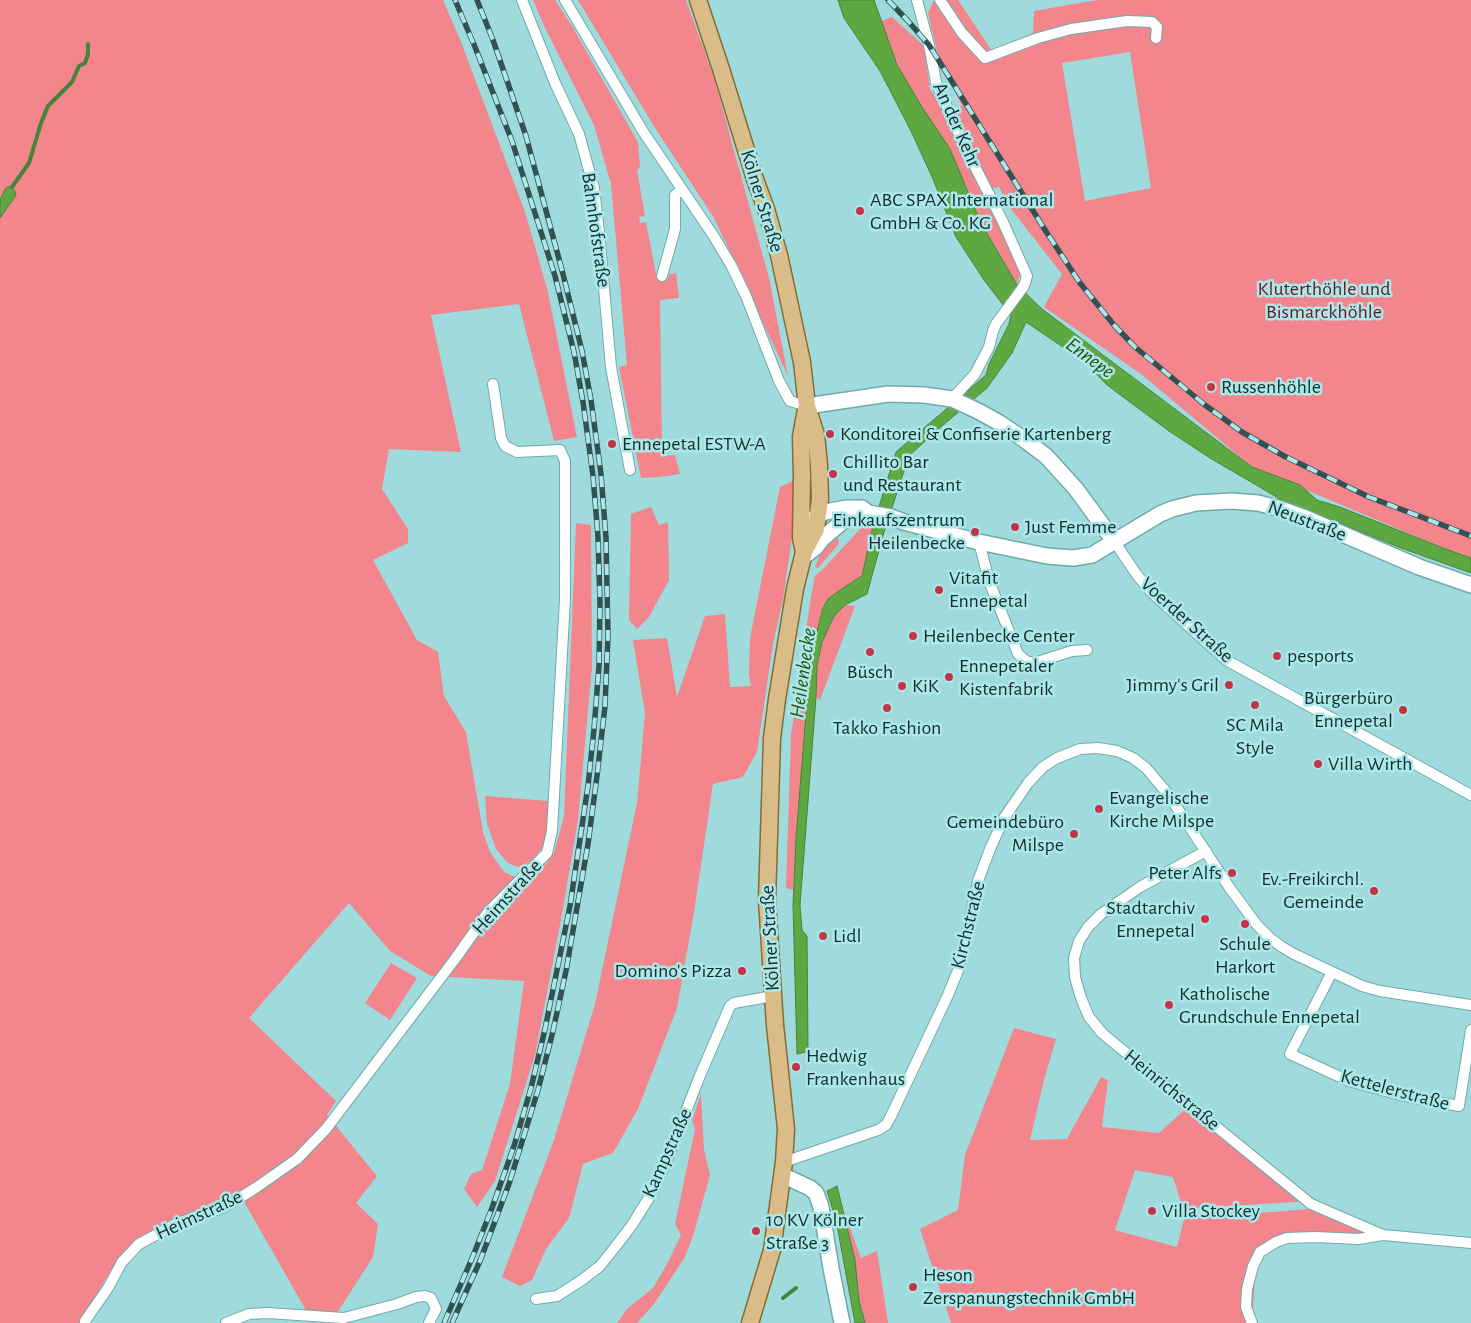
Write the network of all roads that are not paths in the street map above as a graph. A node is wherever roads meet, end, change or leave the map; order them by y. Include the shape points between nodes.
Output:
1 (522, 0) edge
2 (565, 0) edge
3 (698, 0) edge
4 (917, 0) edge
5 (940, 0) edge
6 (1156, 38) dead end
7 (682, 190) junction
8 (662, 276) dead end
9 (493, 384) dead end
10 (952, 399) junction
11 (807, 406) junction
12 (630, 470) dead end
13 (878, 514) junction
14 (818, 515) junction
15 (801, 528) junction
16 (1114, 541) junction
17 (979, 542) junction
18 (804, 555) junction
19 (1471, 585) edge
20 (1087, 650) dead end
21 (1471, 795) edge
22 (1206, 851) junction
23 (1332, 972) junction
24 (773, 996) junction
25 (1471, 1005) edge
26 (1471, 1030) edge
27 (783, 1168) junction
28 (1383, 1235) junction
29 (1471, 1243) edge
30 (536, 1299) dead end
31 (85, 1323) edge
32 (226, 1323) edge
33 (429, 1323) edge
34 (750, 1323) edge
35 (842, 1323) edge
36 (1252, 1323) edge

1 - 12 street, Bahnhofstraße via 578,134 594,188 611,367
2 - 7 street
3 - 11 main road, Kölner Straße via 767,214 802,362
4 - 10 street, An der Kehr via 936,82 1026,276 1024,286 996,324 975,374
5 - 6 street via 962,33 985,58 1071,29 1127,21 1152,22 1157,27
7 - 8 street via 676,195 675,229
7 - 11 street via 731,265 779,382 790,401
9 - 31 street, Heimstraße via 505,446 517,452 560,450 564,461 565,599 552,831 547,854 489,911 326,1129 303,1153 225,1207 178,1223 139,1244 122,1262
10 - 11 main road via 888,394
10 - 16 main road via 998,422 1046,456 1076,489
11 - 14 main road, Kölner Straße via 816,435
11 - 15 main road, Kölner Straße via 801,437
13 - 14 main road via 862,508 847,508
13 - 17 main road
13 - 18 main road via 842,522
14 - 15 main road
14 - 18 main road, Kölner Straße via 816,529
15 - 18 main road, Kölner Straße
16 - 17 main road via 1092,554 1073,558
16 - 19 main road, Neustraße via 1160,514 1182,506 1231,500 1258,503 1303,517 1419,567
16 - 21 street, Voerder Straße via 1152,593 1226,660
17 - 20 street via 989,581 1018,654 1034,663 1072,651
18 - 24 main road, Kölner Straße via 787,631 772,738 766,900
22 - 23 street, Kirchstraße via 1257,925 1270,938
22 - 27 street, Kirchstraße via 1168,794 1133,758 1117,751 1080,749 1043,767 1028,783 995,837 978,881 959,968 886,1125
22 - 28 street, Heinrichstraße via 1140,887 1088,927 1074,958 1081,998 1089,1017 1102,1033 1311,1204
23 - 25 street, Kirchstraße via 1380,991
23 - 26 street, Kettelerstraße via 1290,1054 1349,1081 1459,1106
24 - 27 main road, Kölner Straße via 786,1129
24 - 30 street, Kampstraße via 730,1006 650,1196 616,1246 600,1266 582,1280 557,1296
27 - 34 main road, Kölner Straße via 772,1250
27 - 35 main road via 810,1188 822,1207
28 - 29 street, Heinrichstraße
28 - 36 street via 1358,1239 1287,1238 1260,1252 1247,1289 1246,1307
32 - 33 street via 249,1314 267,1313 344,1318 425,1296 431,1298 436,1309

